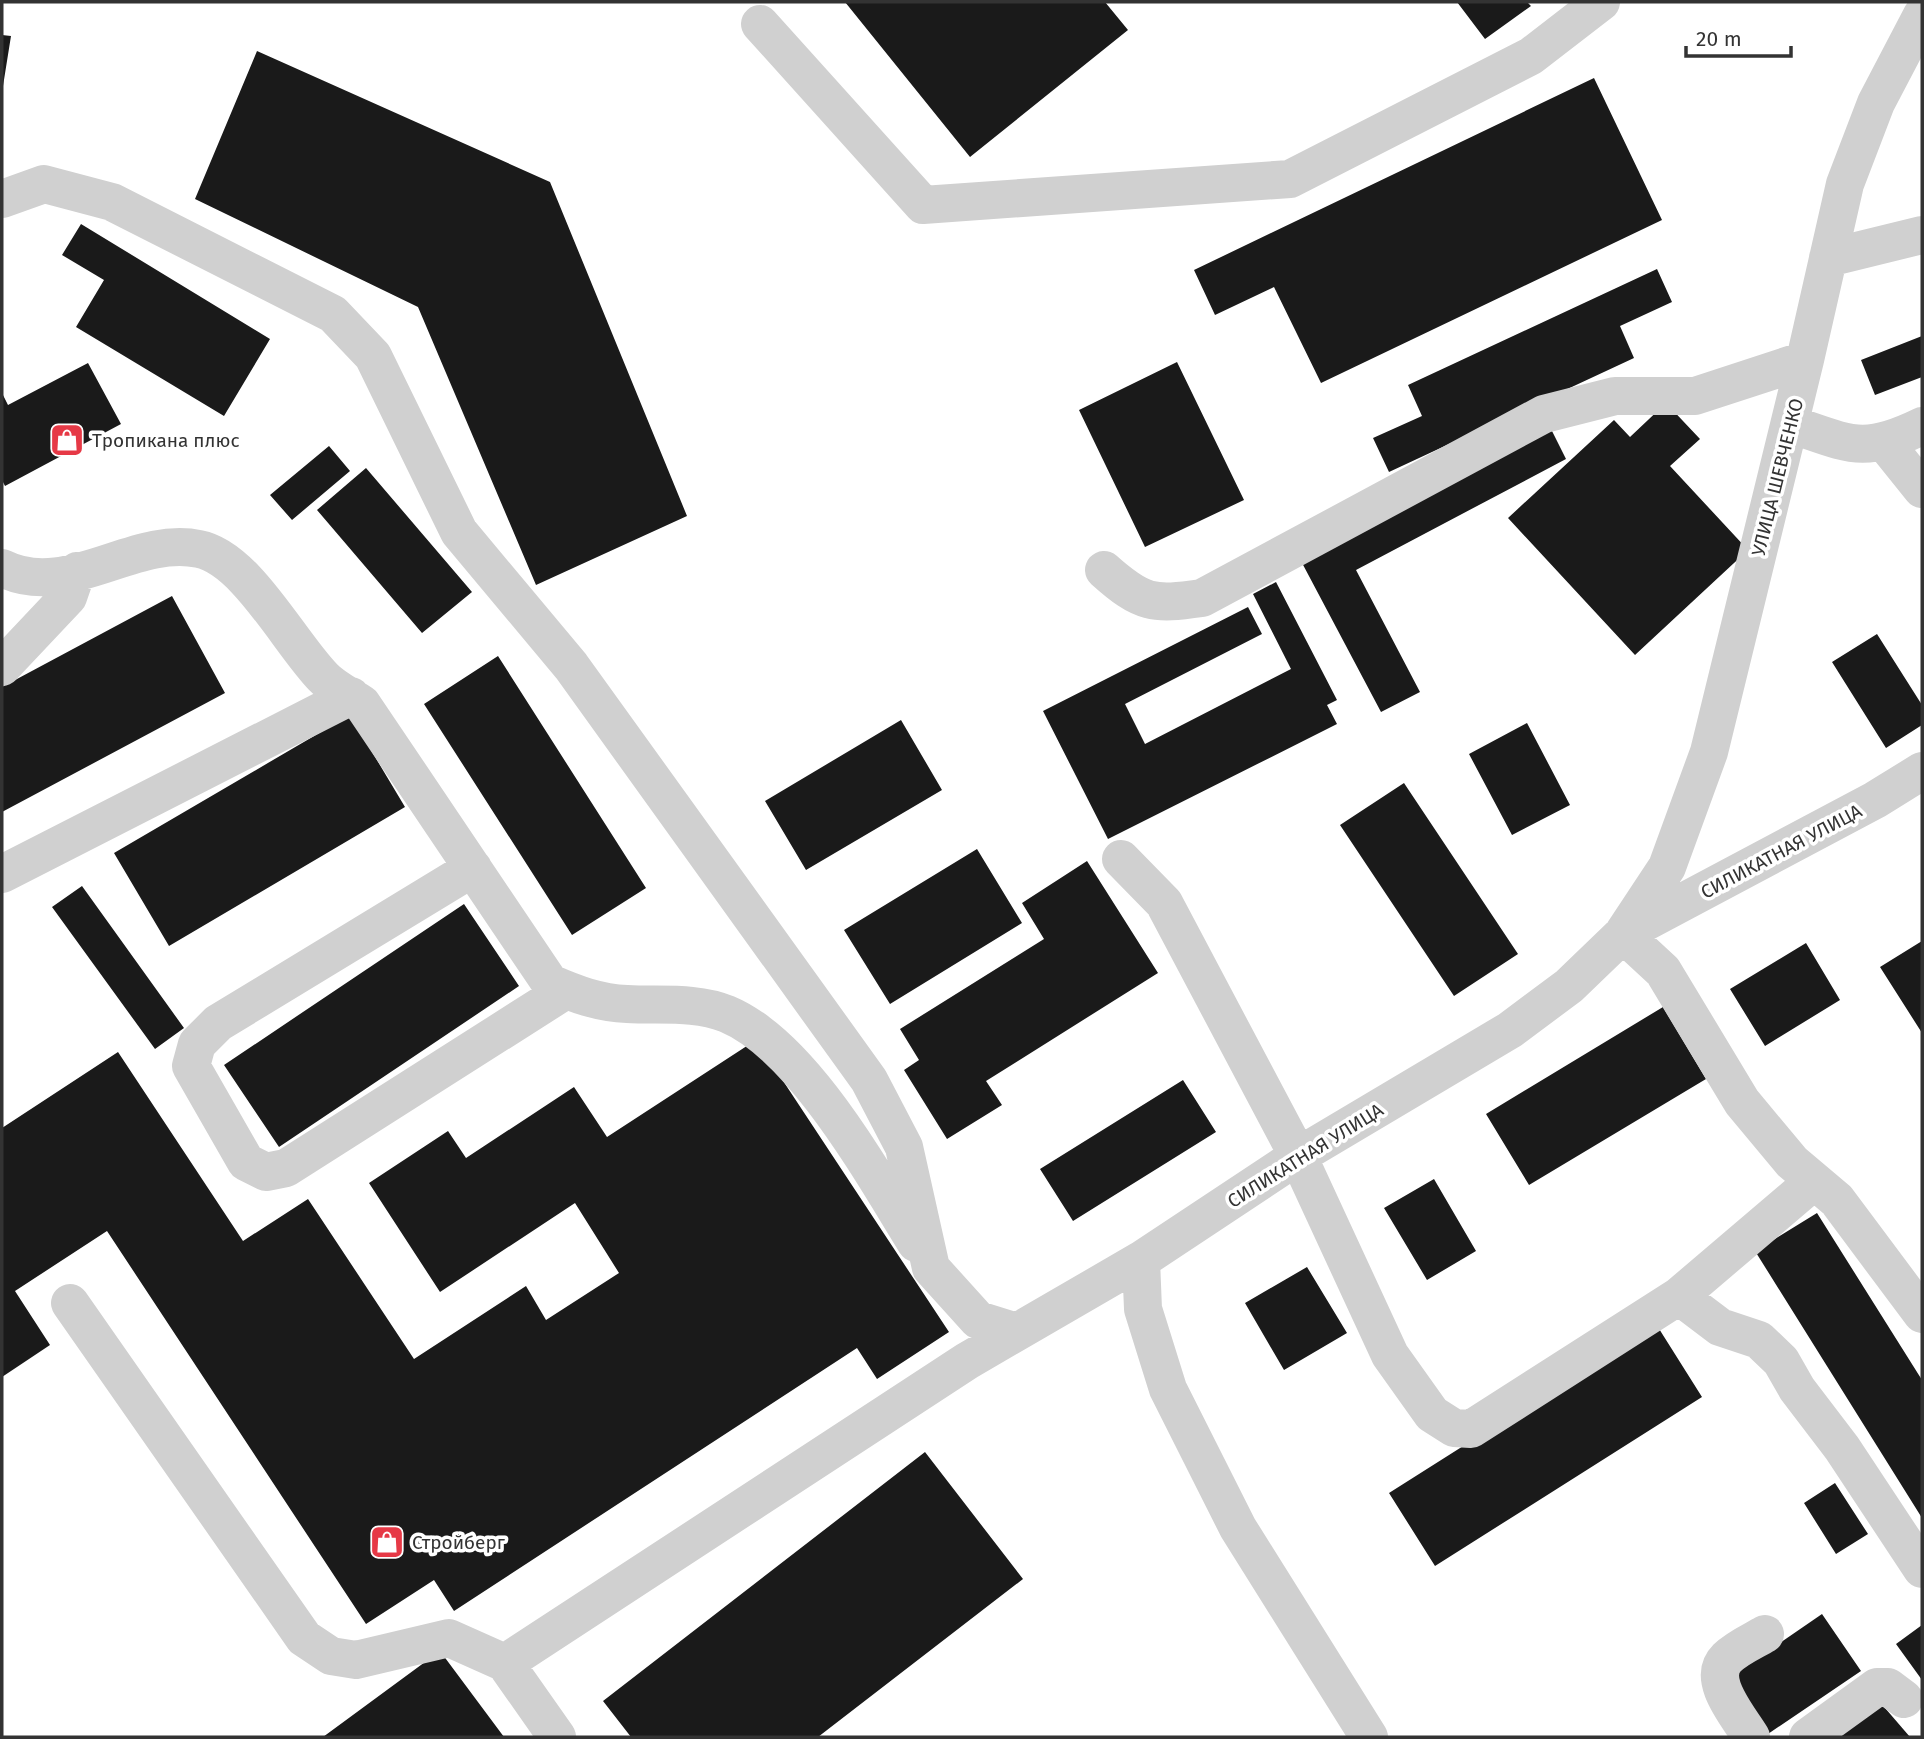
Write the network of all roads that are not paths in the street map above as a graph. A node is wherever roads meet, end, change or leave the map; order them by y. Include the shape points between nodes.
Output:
1 (1601, 2) edge
2 (1913, 11) edge
3 (760, 24) dead end
4 (2, 198) edge
5 (1922, 234) edge
6 (1828, 258) junction
7 (1805, 359) junction
8 (1790, 424) junction
9 (1922, 426) edge
10 (1885, 443) junction
11 (1922, 489) edge
12 (2, 568) edge
13 (1104, 570) dead end
14 (77, 571) junction
15 (2, 667) edge
16 (351, 696) junction
17 (1922, 771) edge
18 (1121, 859) dead end
19 (473, 868) junction
20 (2, 874) edge
21 (1623, 934) junction
22 (566, 990) junction
23 (1298, 1156) junction
24 (1814, 1181) junction
25 (1141, 1260) junction
26 (931, 1268) junction
27 (1679, 1296) junction
28 (70, 1303) dead end
29 (1922, 1314) edge
30 (1017, 1332) junction
31 (1922, 1569) edge
32 (1765, 1634) dead end
33 (505, 1663) junction
34 (1904, 1699) dead end
35 (557, 1737) edge
36 (1369, 1737) edge
37 (1751, 1737) edge
38 (1808, 1737) edge

1 - 3 street via 1531,56 1290,179 923,205
2 - 6 street, УЛИЦА ШЕВЧЕНКО via 1845,184
4 - 26 street via 44,184 112,202 333,314 373,356 459,532 571,666 869,1080 904,1147
5 - 6 street
6 - 7 street, УЛИЦА ШЕВЧЕНКО
7 - 8 street, УЛИЦА ШЕВЧЕНКО
7 - 13 street via 1695,396 1615,396 1544,414 1202,598 1160,604 1129,592
8 - 10 street via 1851,445
8 - 21 street, УЛИЦА ШЕВЧЕНКО via 1709,752 1667,867
9 - 10 street
10 - 11 street
12 - 14 street via 15,575 52,577
14 - 15 street via 68,597
14 - 16 street via 156,548 200,549 239,569 325,679
16 - 19 street via 362,704
16 - 20 street
17 - 21 street, СИЛИКАТНАЯ УЛИЦА
18 - 23 street via 1164,903
19 - 22 street via 550,983
19 - 22 street via 218,1023 197,1044 191,1066 246,1162 266,1172 286,1168
21 - 23 street, СИЛИКАТНАЯ УЛИЦА via 1569,986 1510,1030
21 - 24 street via 1663,971 1742,1102
22 - 26 street via 580,997 625,1004 678,1003 727,1014 770,1041 840,1120
23 - 25 street, СИЛИКАТНАЯ УЛИЦА
23 - 27 street via 1390,1354 1432,1414 1454,1427 1471,1429
24 - 27 street
24 - 29 street via 1837,1200
25 - 30 street, СИЛИКАТНАЯ УЛИЦА
25 - 36 street via 1143,1309 1168,1389 1237,1528
26 - 30 street via 978,1320
27 - 31 street via 1720,1327 1759,1340 1781,1361
28 - 33 street via 304,1638 331,1656 356,1660 449,1638
30 - 33 street, СИЛИКАТНАЯ УЛИЦА
32 - 37 street via 1726,1659 1720,1673 1722,1689
33 - 35 street
34 - 38 street via 1888,1687 1877,1687

